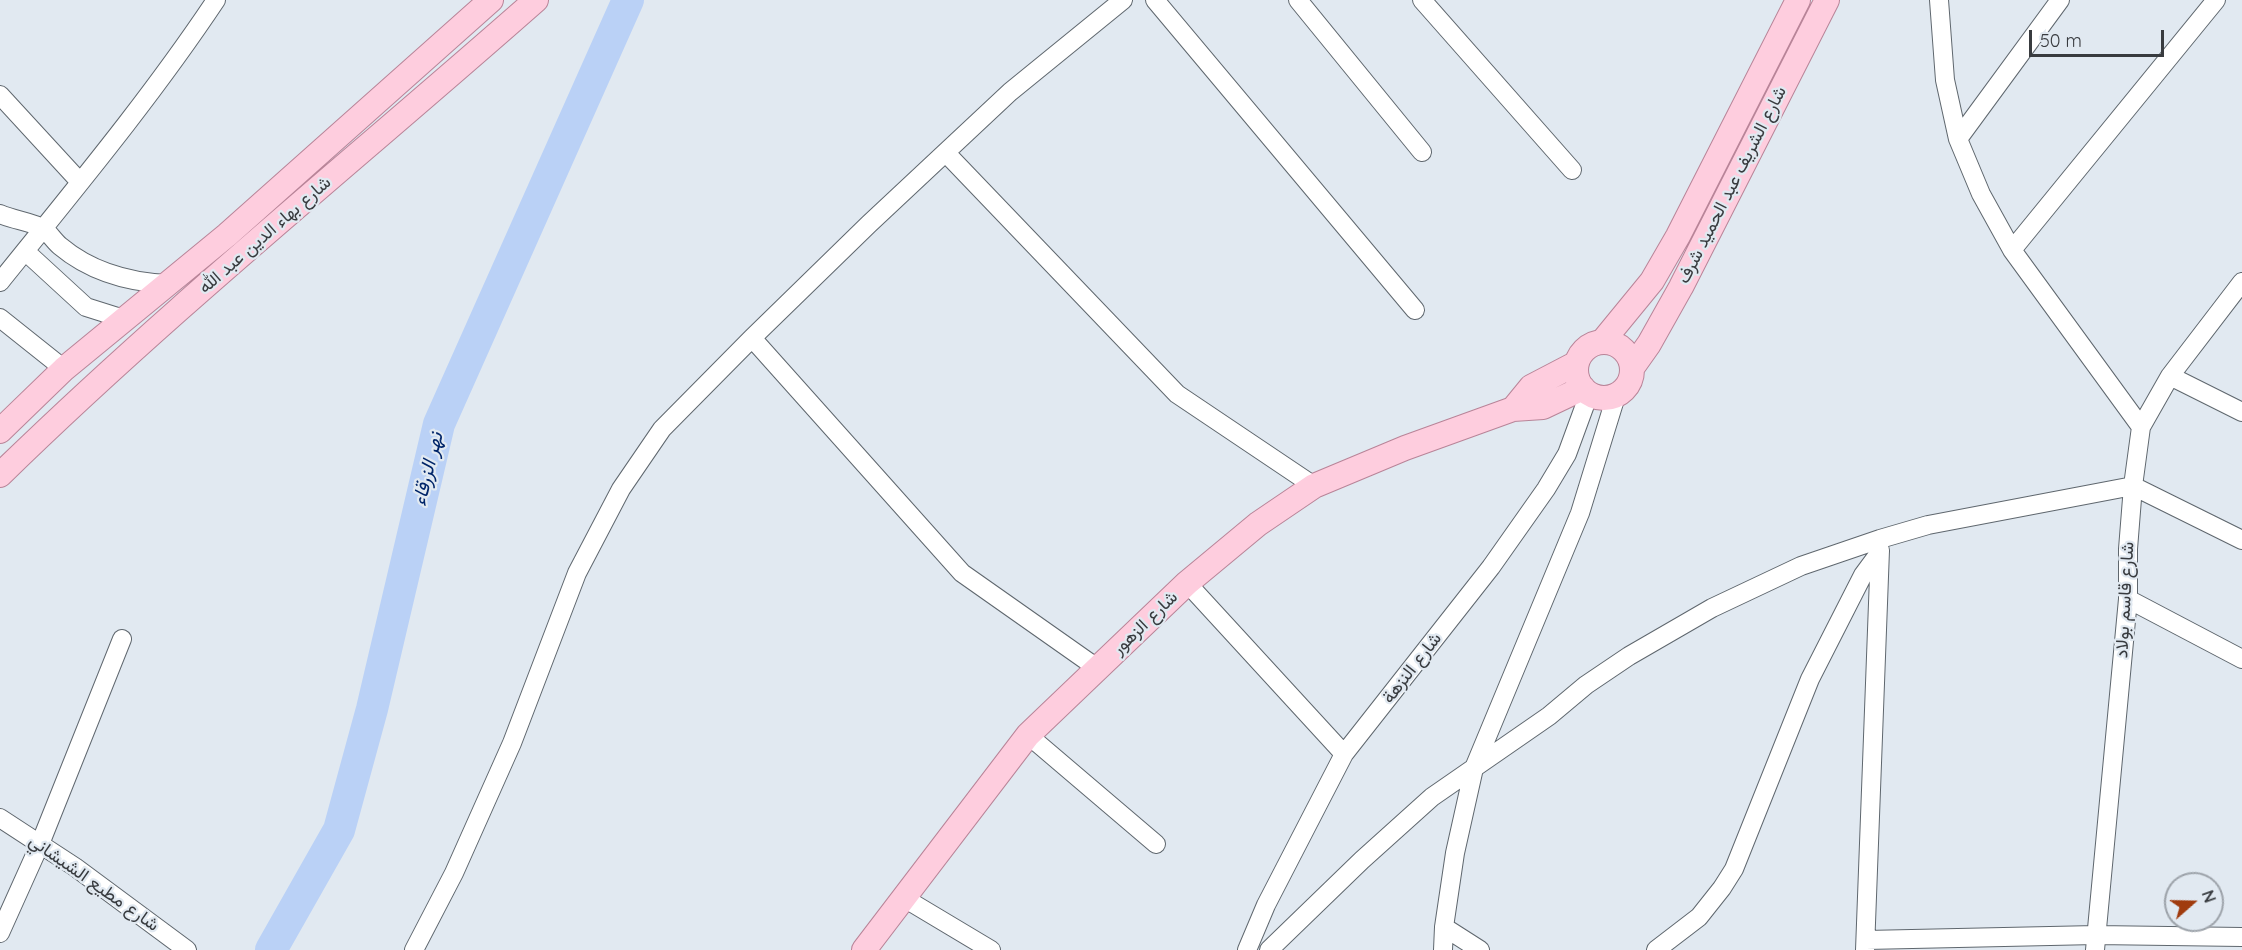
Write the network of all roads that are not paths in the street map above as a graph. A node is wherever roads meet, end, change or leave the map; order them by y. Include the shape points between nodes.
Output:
1 (216, 0) edge
2 (491, 0) edge
3 (536, 0) edge
4 (1123, 0) edge
5 (1155, 0) edge
6 (1298, 0) edge
7 (1422, 0) edge
8 (1798, 0) edge
9 (1827, 0) edge
10 (1939, 0) edge
11 (2060, 0) edge
12 (2216, 0) edge
13 (0, 95) edge
14 (1958, 139) junction
15 (1422, 152) dead end
16 (946, 153) junction
17 (1572, 170) dead end
18 (80, 182) junction
19 (0, 214) edge
20 (43, 229) junction
21 (226, 235) junction
22 (2012, 250) junction
23 (25, 251) junction
24 (242, 254) junction
25 (0, 282) edge
26 (2242, 282) edge
27 (167, 284) junction
28 (1415, 310) dead end
29 (0, 318) edge
30 (124, 319) junction
31 (752, 338) junction
32 (1602, 342) junction
33 (1577, 363) junction
34 (1632, 368) junction
35 (64, 369) junction
36 (2170, 376) junction
37 (1586, 391) junction
38 (1616, 396) junction
39 (1514, 409) junction
40 (2242, 412) edge
41 (2141, 427) junction
42 (0, 431) edge
43 (0, 476) edge
44 (1314, 486) junction
45 (2133, 486) junction
46 (2242, 540) edge
47 (1880, 545) junction
48 (1187, 583) junction
49 (2128, 599) junction
50 (122, 639) dead end
51 (2242, 659) edge
52 (1097, 668) junction
53 (1028, 735) junction
54 (1344, 754) junction
55 (1474, 768) junction
56 (0, 819) edge
57 (40, 844) junction
58 (1156, 844) dead end
59 (904, 898) junction
60 (1444, 927) junction
61 (0, 933) edge
62 (2242, 937) edge
63 (2095, 942) edge
64 (2186, 944) edge
65 (1866, 945) edge
66 (187, 950) edge
67 (414, 950) edge
68 (864, 950) edge
69 (991, 950) edge
70 (1247, 950) edge
71 (1269, 950) edge
72 (1443, 950) edge
73 (1480, 950) edge
74 (1656, 950) edge

1 - 18 street via 176,60
2 - 21 main road, شارع بهاء الدين عبد الله
3 - 24 main road, شارع بهاء الدين عبد الله
4 - 16 street via 1010,92
5 - 28 street
6 - 15 street
7 - 17 street
8 - 32 main road, شارع الشريف عبد الحميد شرف via 1658,272
9 - 34 main road, شارع الشريف عبد الحميد شرف via 1681,287
10 - 14 street via 1946,80
11 - 14 street
12 - 22 street
13 - 18 street
14 - 22 street via 1981,194
16 - 31 street
16 - 44 street via 1177,393
18 - 20 street
19 - 20 street
20 - 23 street
20 - 27 street via 78,259 99,270 143,283
21 - 24 main road
21 - 27 main road, شارع بهاء الدين عبد الله
22 - 41 street
23 - 25 street
23 - 30 street via 86,307
24 - 43 main road, شارع بهاء الدين عبد الله via 66,410
26 - 36 street, شارع قاسم بولاد
27 - 30 main road, شارع بهاء الدين عبد الله
29 - 35 street
30 - 35 main road, شارع بهاء الدين عبد الله
31 - 52 street via 962,573
31 - 67 street via 662,429 621,489 577,573 512,743 454,873
32 - 33 main road via 1587,348
32 - 34 main road via 1619,346
33 - 37 main road via 1578,380
33 - 39 main road via 1531,387
34 - 38 main road via 1628,384
35 - 42 main road, شارع بهاء الدين عبد الله
36 - 40 street
36 - 41 street, شارع قاسم بولاد
37 - 38 main road via 1598,398
37 - 39 main road, شارع الزهور via 1543,407
37 - 54 street, شارع النزهة via 1567,454 1546,489 1491,567
38 - 55 street via 1580,513
39 - 44 main road, شارع الزهور via 1405,447
41 - 45 street, شارع قاسم بولاد
44 - 48 main road, شارع الزهور via 1258,524
45 - 46 street
45 - 47 street via 1928,525
45 - 49 street, شارع قاسم بولاد
47 - 55 street via 1801,566 1712,608 1638,651
47 - 65 street
47 - 74 street via 1810,679 1734,869 1699,917
48 - 52 main road, شارع الزهور
48 - 54 street
49 - 51 street
49 - 63 street, شارع قاسم بولاد
50 - 57 street
52 - 53 main road, شارع الزهور
53 - 58 street
53 - 59 main road, شارع الزهور
54 - 70 street, شارع النزهة via 1266,904
55 - 60 street
55 - 71 street via 1432,797
56 - 57 street, شارع مطيع الشيشاني
57 - 61 street
57 - 66 street, شارع مطيع الشيشاني
59 - 68 main road, شارع الزهور
59 - 69 street
60 - 72 street
60 - 73 street
62 - 64 street
63 - 64 street
63 - 65 street

